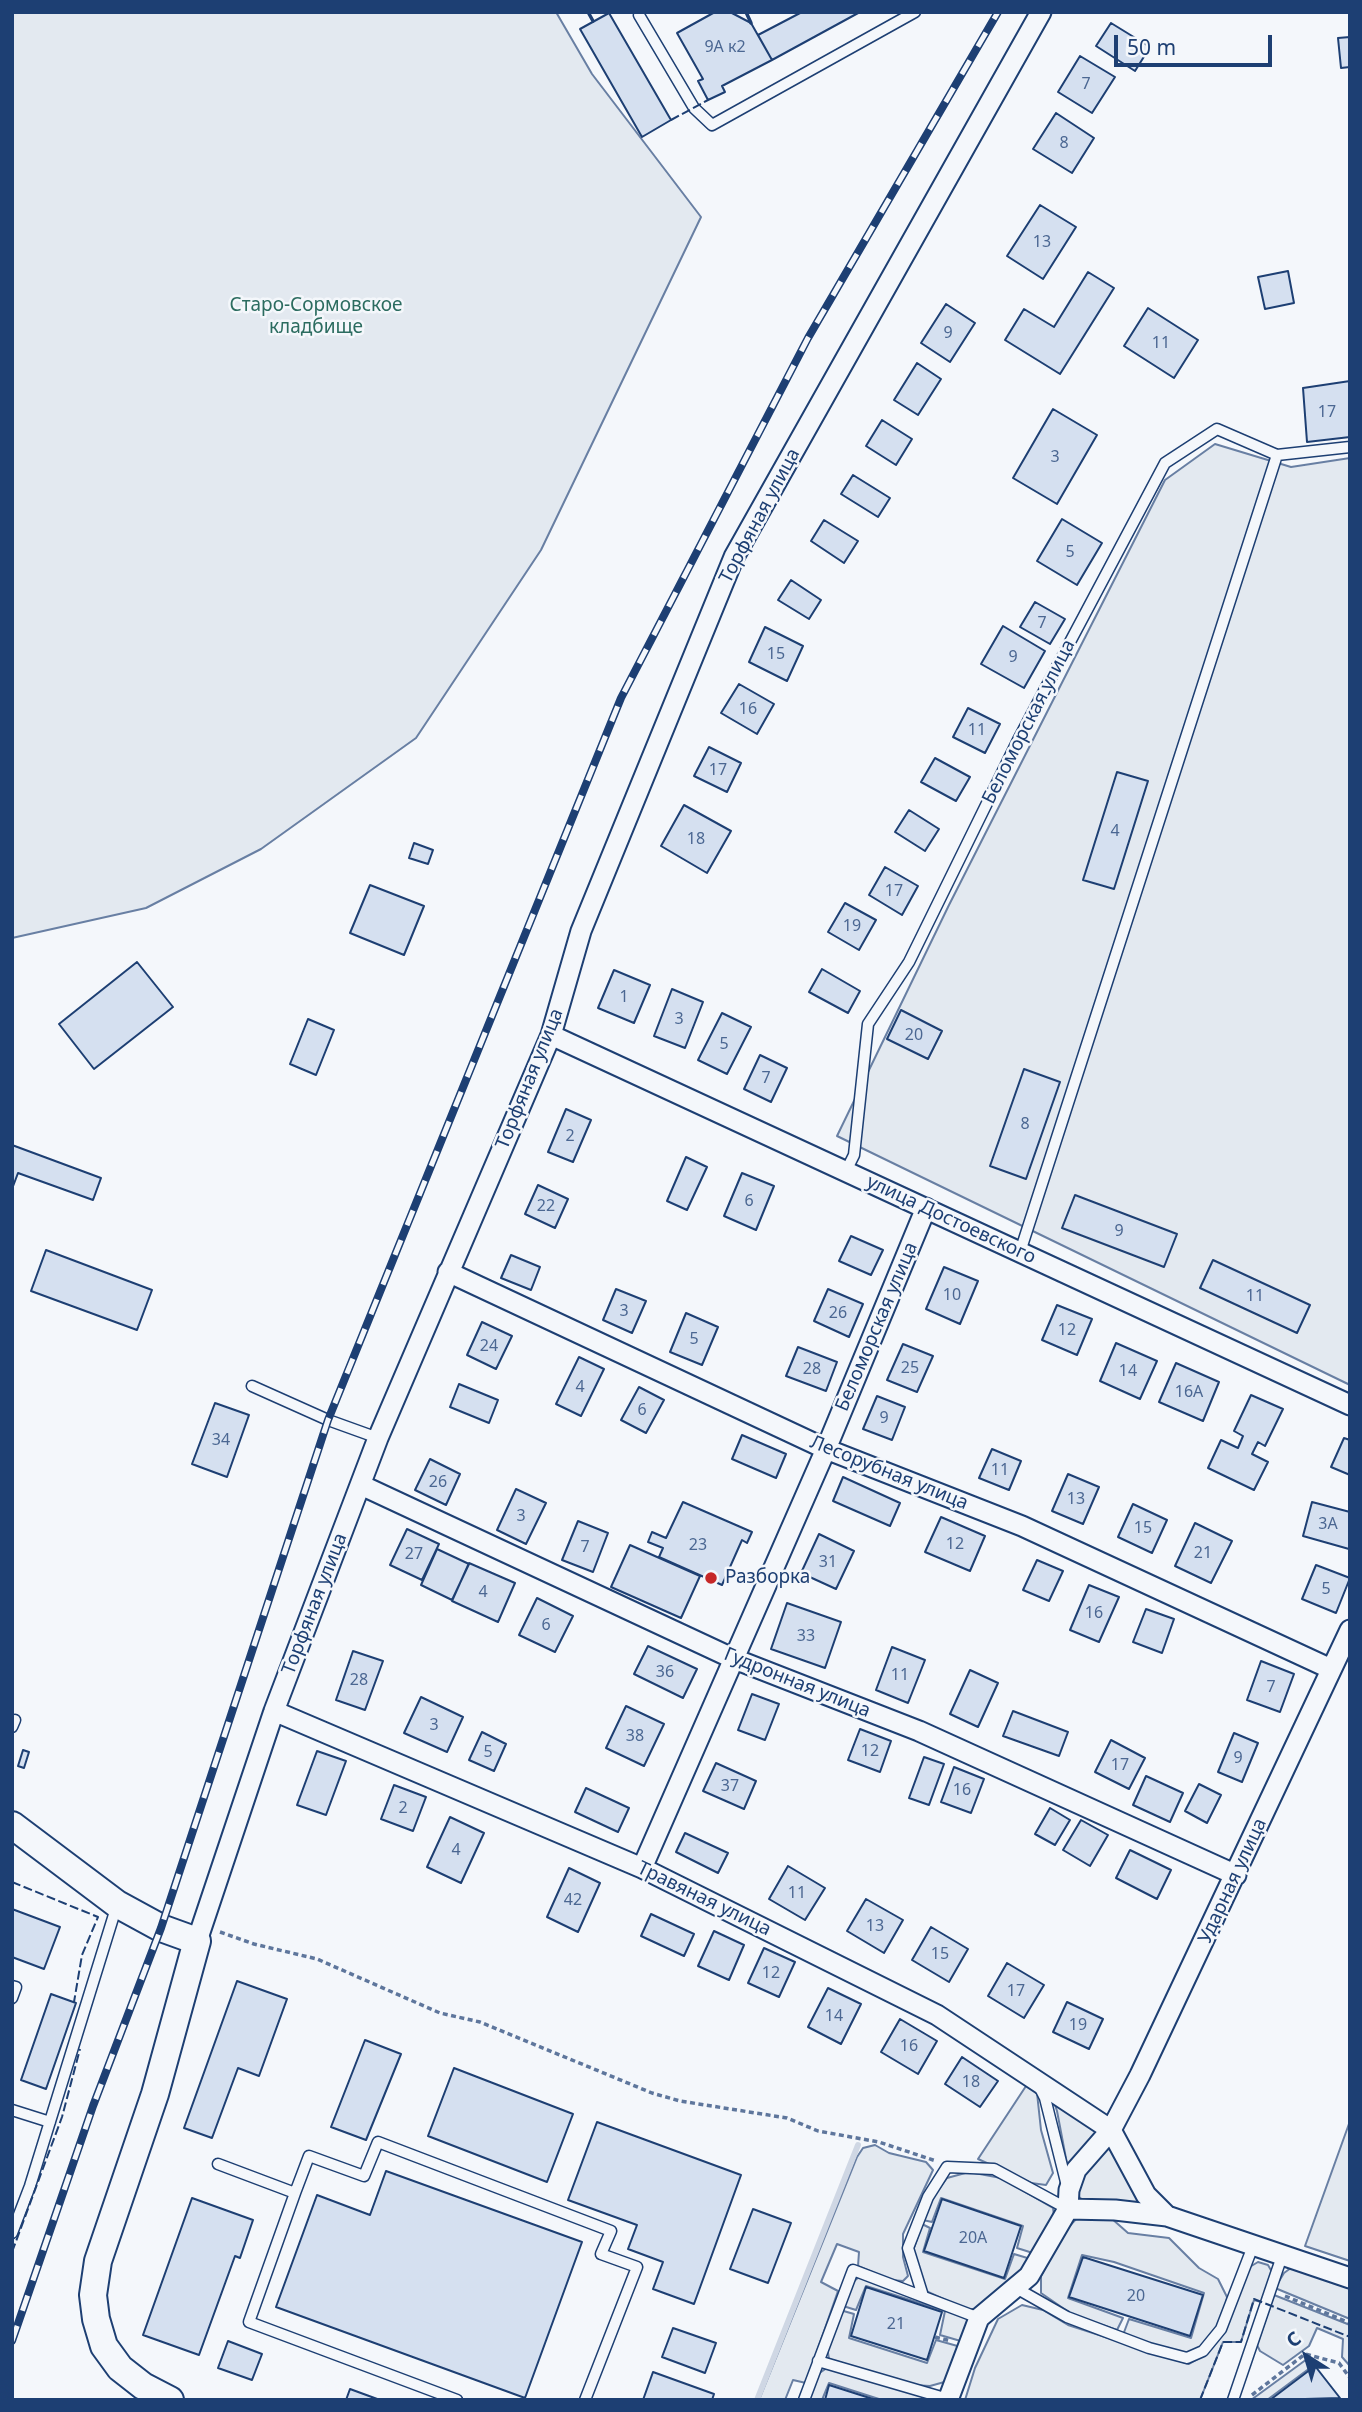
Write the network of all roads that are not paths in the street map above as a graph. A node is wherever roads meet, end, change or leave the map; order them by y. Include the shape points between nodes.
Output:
1 (915, 12) edge
2 (1041, 12) edge
3 (639, 15) dead end
4 (1350, 447) edge
5 (1278, 455) junction
6 (551, 1035) junction
7 (846, 1171) junction
8 (926, 1208) junction
9 (1020, 1252) junction
10 (449, 1272) junction
11 (252, 1386) dead end
12 (1350, 1405) edge
13 (378, 1438) junction
14 (826, 1449) junction
15 (361, 1485) junction
16 (1350, 1630) edge
17 (732, 1658) junction
18 (1331, 1669) junction
19 (274, 1711) junction
20 (12, 1825) edge
21 (642, 1868) junction
22 (1236, 1875) junction
23 (117, 1905) junction
24 (199, 1934) junction
25 (12, 1986) edge
26 (12, 1998) edge
27 (1036, 2081) junction
28 (12, 2110) edge
29 (50, 2122) junction
30 (1111, 2130) junction
31 (218, 2164) dead end
32 (295, 2193) junction
33 (1068, 2199) junction
34 (1167, 2216) junction
35 (12, 2233) edge
36 (1253, 2246) junction
37 (1282, 2256) junction
38 (1350, 2278) edge
39 (1016, 2288) junction
40 (923, 2297) junction
41 (979, 2318) junction
42 (818, 2361) junction
43 (948, 2399) edge
44 (170, 2400) edge
45 (457, 2400) edge
46 (585, 2400) edge
47 (804, 2400) edge
48 (1233, 2400) edge

1 - 3 lane via 712,125 694,108
2 - 6 street, Торфяная улица via 734,557 581,932
4 - 5 lane, Беломорская улица
5 - 7 lane, Беломорская улица via 1217,429 1165,463 1018,740 909,962 868,1024 854,1155
5 - 9 lane
6 - 7 street, улица Достоевского
6 - 10 street, Торфяная улица
7 - 8 street, улица Достоевского
8 - 9 street, улица Достоевского
8 - 14 street, Беломорская улица
9 - 12 street, улица Достоевского
10 - 13 street, Торфяная улица
10 - 14 street, Лесорубная улица
11 - 13 lane
13 - 15 street, Торфяная улица
14 - 17 street, Беломорская улица
14 - 18 street, Лесорубная улица via 1022,1526
15 - 17 street, Гудронная улица
15 - 19 street, Торфяная улица
16 - 18 street, Ударная улица
17 - 21 street, Беломорская улица
17 - 22 street, Гудронная улица via 919,1731
18 - 22 street, Ударная улица
19 - 21 street, Травяная улица
19 - 24 street, Торфяная улица
20 - 23 street
21 - 27 street, Травяная улица via 937,2015
22 - 30 street, Ударная улица
23 - 24 street via 161,1928
23 - 29 lane
24 - 44 street via 155,2095 98,2261 93,2295 104,2346 120,2368
25 - 26 lane via 16,1987
27 - 30 street, Травяная улица
27 - 33 lane via 1045,2098
28 - 29 lane
29 - 35 lane
30 - 33 street, Ударная улица via 1076,2170
30 - 34 street via 1146,2195
31 - 32 lane
32 - 45 lane via 249,2322
32 - 46 lane via 309,2156 364,2176 378,2142 611,2231 601,2254 637,2267
33 - 34 street
33 - 39 street via 1029,2276
33 - 40 lane via 994,2169 947,2167 908,2248
34 - 36 street
36 - 37 street
36 - 39 lane via 1221,2329 1203,2351 1187,2358 1067,2317
37 - 38 street
37 - 48 lane
39 - 41 street
40 - 41 lane
40 - 42 lane via 853,2270
41 - 43 street
42 - 43 lane
42 - 47 lane

